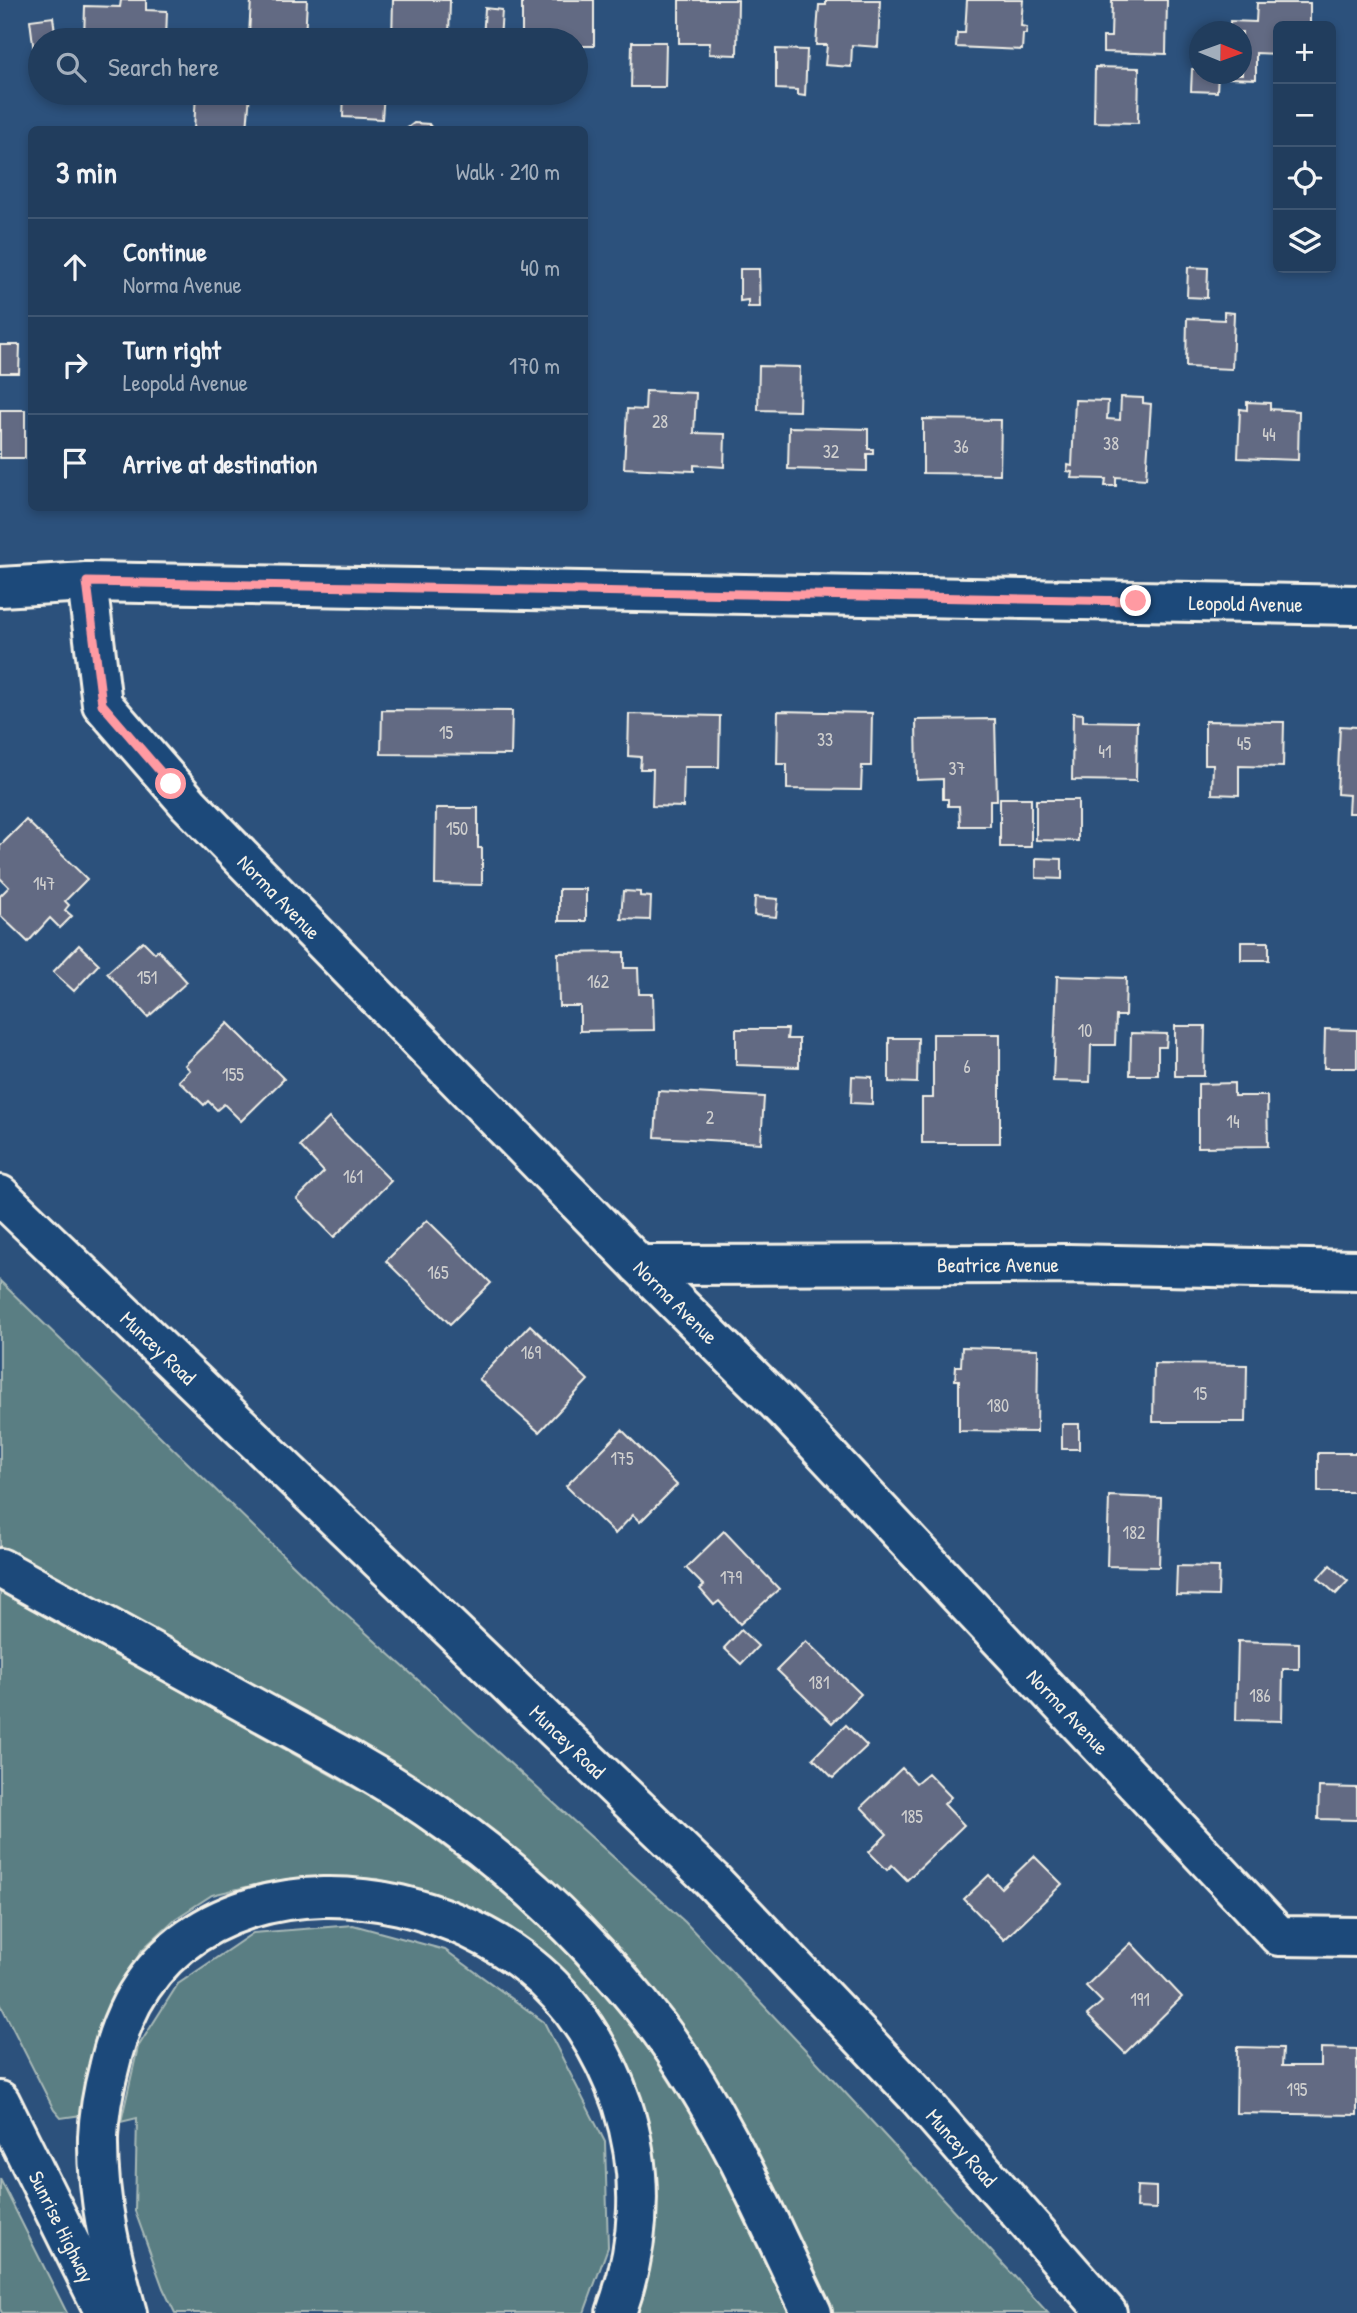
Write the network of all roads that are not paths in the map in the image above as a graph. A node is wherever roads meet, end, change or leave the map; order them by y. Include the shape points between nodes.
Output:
1 (87, 582) junction
2 (0, 587) edge
3 (1357, 605) edge
4 (0, 1195) edge
5 (639, 1265) junction
6 (1357, 1270) edge
7 (0, 1568) edge
8 (1357, 1937) edge
9 (0, 2101) edge
10 (105, 2313) edge
11 (127, 2313) edge
12 (616, 2313) edge
13 (812, 2313) edge
14 (1107, 2313) edge

1 - 2 main road, Leopold Avenue
1 - 3 main road, Leopold Avenue
1 - 5 main road, Norma Avenue via 102,704 189,804
4 - 14 main road, Muncey Road via 712,1880 918,2097
5 - 6 main road, Beatrice Avenue via 1069,1264
5 - 8 main road, Norma Avenue via 786,1410 1279,1936
7 - 13 main road via 387,1783 463,1833 569,1923 659,2028 687,2070 737,2157
9 - 10 main road, Sunrise Highway
11 - 12 main road via 106,2228 98,2134 111,2058 132,2002 169,1955 217,1922 264,1903 326,1896 411,1908 475,1932 531,1967 559,1995 601,2052 632,2141 639,2185 632,2256

